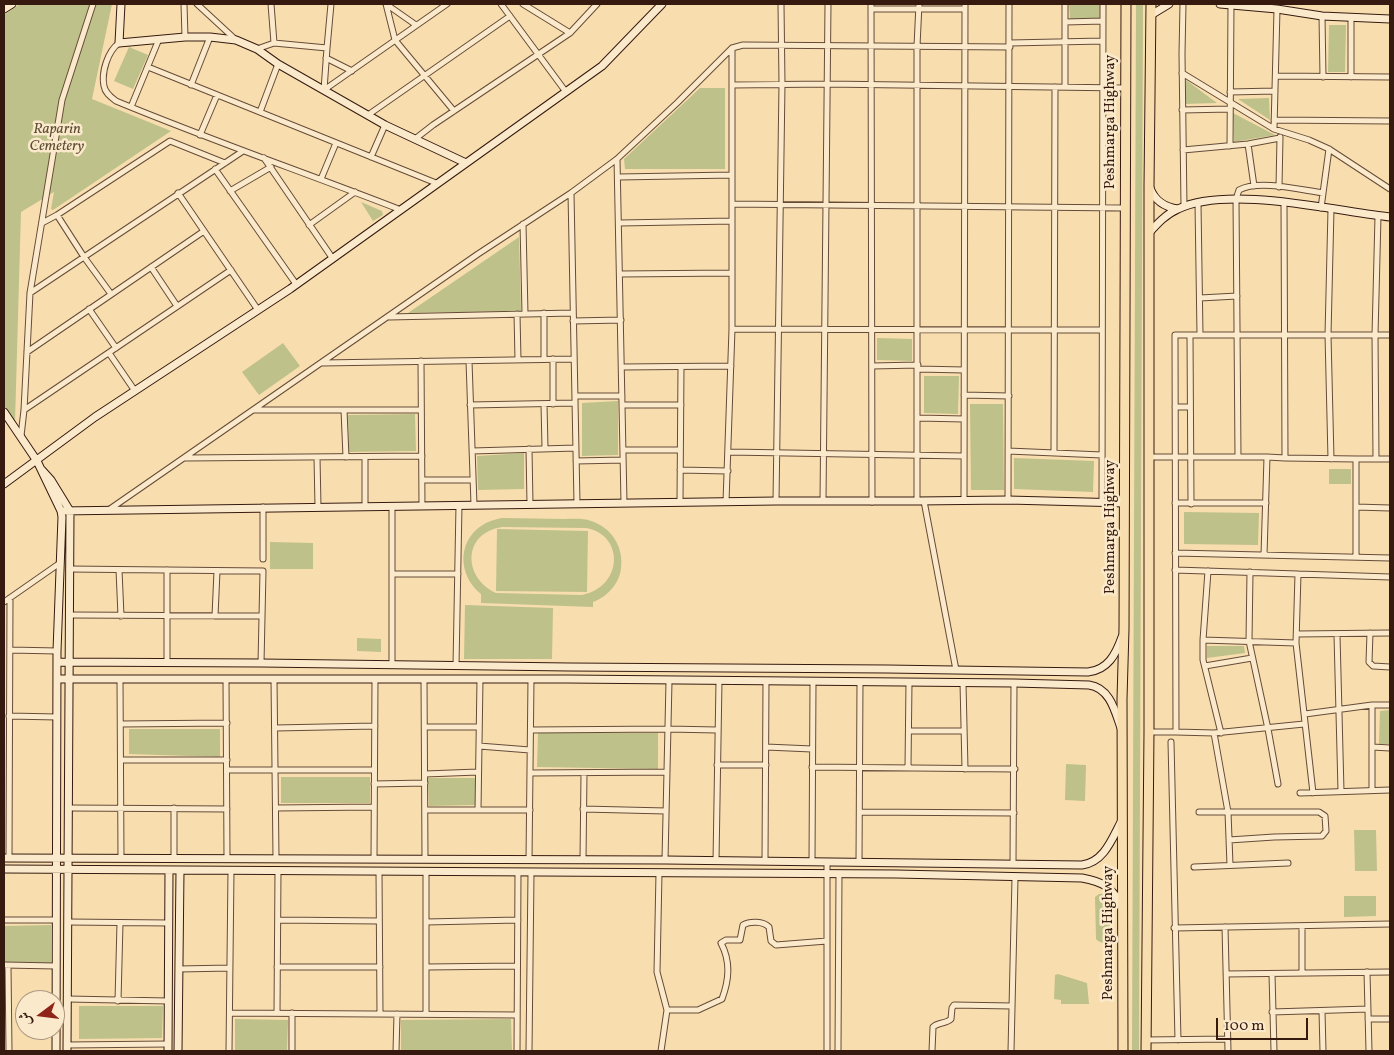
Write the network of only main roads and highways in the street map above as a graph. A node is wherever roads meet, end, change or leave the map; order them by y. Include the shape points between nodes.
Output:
1 (1152, 4) edge
2 (1126, 8) edge
3 (1123, 1051) edge
4 (1146, 1051) edge

1 - 4 highway
2 - 3 highway, Peshmarga Highway

